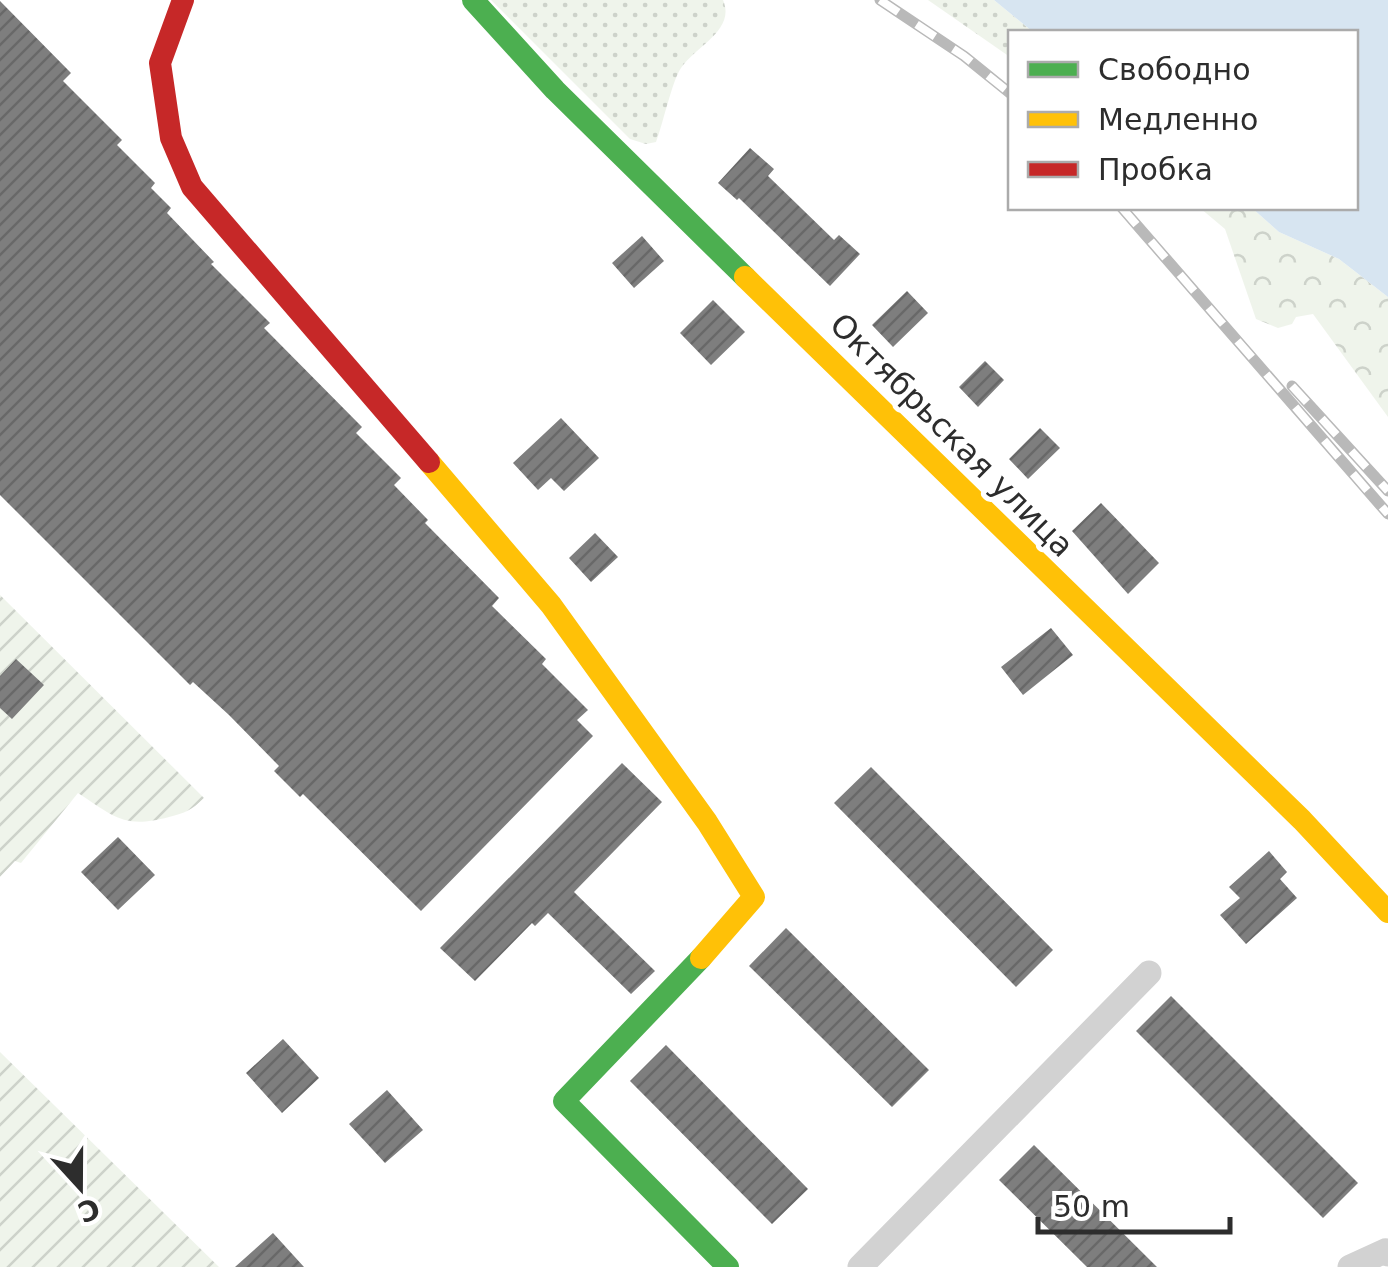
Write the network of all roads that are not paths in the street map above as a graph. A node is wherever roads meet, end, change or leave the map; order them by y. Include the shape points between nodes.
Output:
1 (183, 0) edge
2 (473, 0) edge
3 (1388, 912) edge
4 (1149, 973) dead end
5 (1388, 1254) edge
6 (728, 1267) edge
7 (860, 1267) edge
8 (1350, 1267) edge

1 - 6 street via 160,63 172,138 192,187 551,605 754,897 564,1100
2 - 3 street, Октябрьская улица via 570,104 1302,820
4 - 7 street
5 - 8 street

